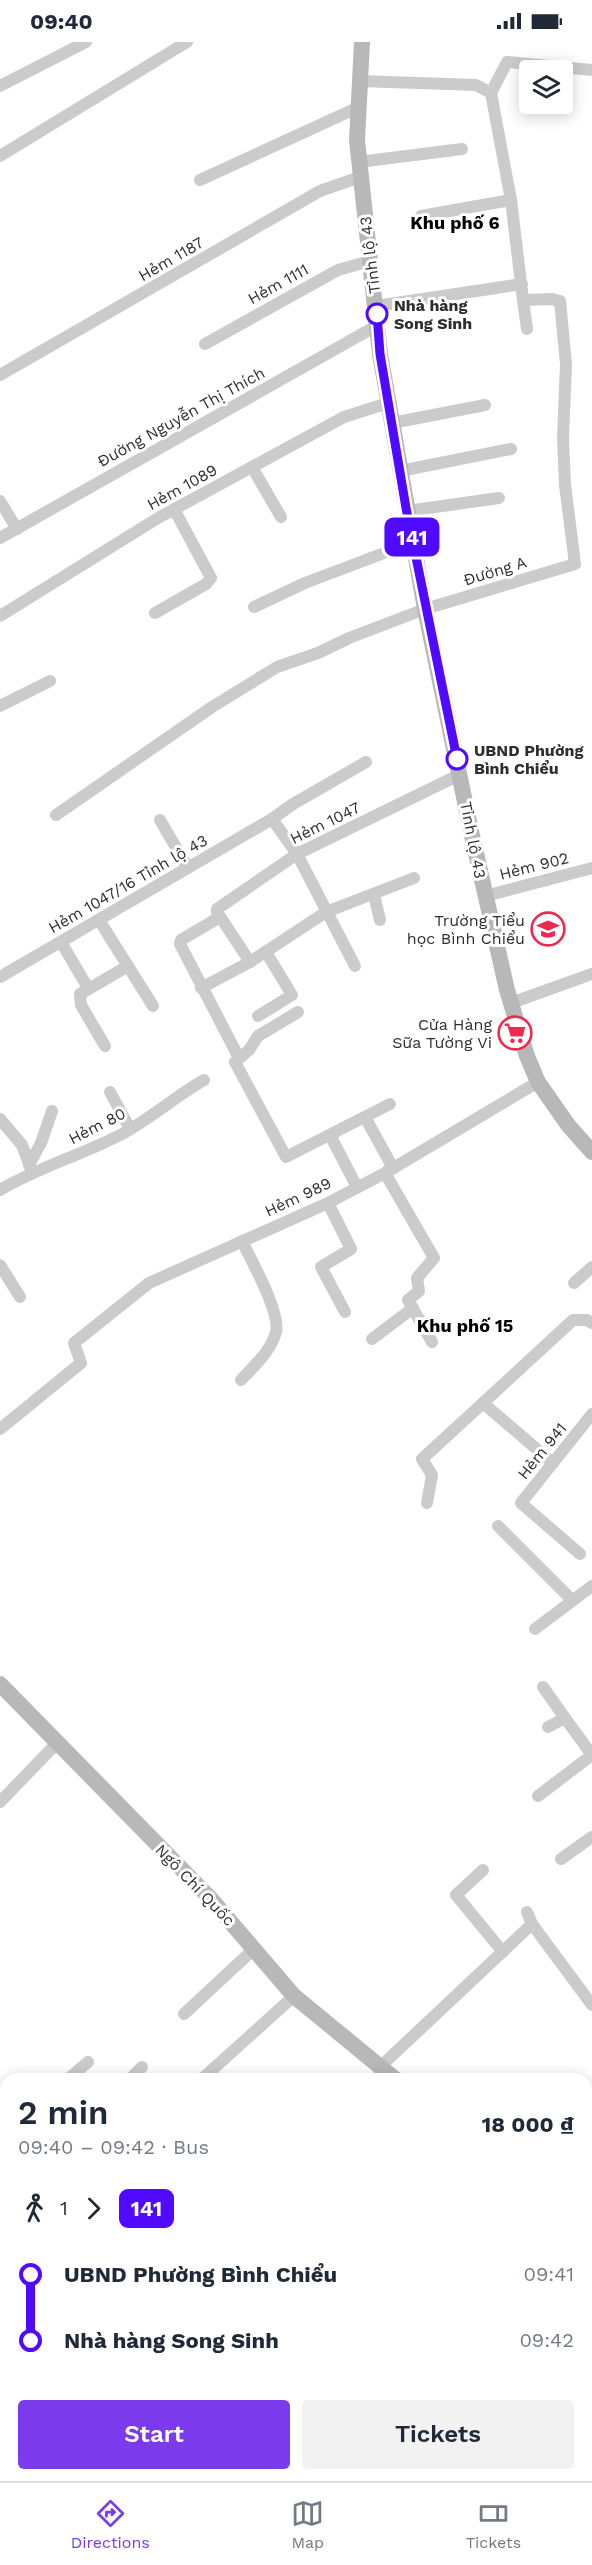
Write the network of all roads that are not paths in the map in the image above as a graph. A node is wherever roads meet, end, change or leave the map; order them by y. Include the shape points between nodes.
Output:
1 (86, 42) edge
2 (188, 42) edge
3 (362, 42) edge
4 (592, 70) edge
5 (360, 81) junction
6 (0, 86) edge
7 (491, 93) junction
8 (359, 107) junction
9 (462, 149) dead end
10 (0, 156) edge
11 (360, 170) junction
12 (200, 180) dead end
13 (511, 200) junction
14 (421, 216) dead end
15 (370, 261) junction
16 (522, 284) junction
17 (523, 300) junction
18 (376, 306) junction
19 (378, 325) junction
20 (527, 329) dead end
21 (205, 344) dead end
22 (0, 375) edge
23 (388, 403) junction
24 (485, 405) dead end
25 (392, 423) junction
26 (511, 449) dead end
27 (252, 467) junction
28 (400, 471) junction
29 (499, 498) dead end
30 (0, 501) edge
31 (174, 509) junction
32 (407, 511) junction
33 (281, 517) dead end
34 (17, 528) junction
35 (0, 538) edge
36 (413, 542) junction
37 (254, 607) dead end
38 (425, 609) junction
39 (155, 613) dead end
40 (0, 616) edge
41 (50, 681) dead end
42 (0, 706) edge
43 (366, 762) dead end
44 (460, 774) junction
45 (56, 815) dead end
46 (272, 819) junction
47 (160, 820) dead end
48 (297, 854) junction
49 (188, 868) junction
50 (592, 868) edge
51 (414, 878) dead end
52 (374, 895) junction
53 (485, 896) junction
54 (326, 912) junction
55 (220, 916) junction
56 (99, 920) junction
57 (380, 921) dead end
58 (61, 942) junction
59 (266, 952) junction
60 (250, 962) junction
61 (128, 966) junction
62 (355, 966) dead end
63 (592, 974) edge
64 (0, 977) edge
65 (88, 988) junction
66 (201, 988) junction
67 (511, 1003) junction
68 (153, 1006) dead end
69 (297, 1012) dead end
70 (258, 1016) dead end
71 (105, 1046) dead end
72 (239, 1058) junction
73 (204, 1080) dead end
74 (538, 1082) junction
75 (110, 1092) dead end
76 (390, 1104) dead end
77 (52, 1111) dead end
78 (365, 1117) junction
79 (0, 1119) edge
80 (130, 1129) junction
81 (333, 1135) junction
82 (592, 1152) edge
83 (31, 1168) junction
84 (389, 1171) junction
85 (357, 1187) junction
86 (0, 1190) edge
87 (328, 1203) junction
88 (242, 1241) junction
89 (0, 1265) edge
90 (592, 1267) edge
91 (574, 1283) dead end
92 (20, 1297) dead end
93 (413, 1308) junction
94 (345, 1312) dead end
95 (592, 1323) edge
96 (372, 1339) dead end
97 (432, 1342) dead end
98 (241, 1380) dead end
99 (483, 1403) junction
100 (592, 1414) edge
101 (0, 1429) edge
102 (553, 1463) junction
103 (427, 1503) dead end
104 (498, 1526) dead end
105 (580, 1554) dead end
106 (592, 1586) edge
107 (572, 1600) junction
108 (535, 1629) dead end
109 (0, 1684) edge
110 (543, 1687) dead end
111 (565, 1718) junction
112 (548, 1727) dead end
113 (57, 1743) junction
114 (592, 1755) edge
115 (538, 1796) dead end
116 (0, 1802) edge
117 (592, 1837) edge
118 (561, 1859) dead end
119 (483, 1870) dead end
120 (255, 1948) junction
121 (503, 1952) junction
122 (294, 1996) junction
123 (592, 2005) edge
124 (183, 2014) dead end
125 (88, 2062) dead end
126 (142, 2067) dead end
127 (380, 2067) junction
128 (75, 2073) edge
129 (136, 2073) edge
130 (209, 2073) edge
131 (388, 2073) edge

1 - 6 street
2 - 10 street
3 - 5 main road, Tỉnh lộ 43
4 - 7 street via 507,62
5 - 7 street via 476,85
5 - 8 main road, Tỉnh lộ 43
7 - 13 street
8 - 11 main road, Tỉnh lộ 43
8 - 12 street
9 - 11 street, Hẻm 1187
11 - 15 main road, Tỉnh lộ 43
11 - 22 street, Hẻm 1187
13 - 14 street
13 - 16 street
15 - 18 main road, Tỉnh lộ 43
15 - 21 street, Hẻm 1111 via 338,270
16 - 17 street
16 - 18 street
17 - 20 street
17 - 38 street, Đường A via 560,302 566,364 565,485 575,564
18 - 19 main road, Tỉnh lộ 43
19 - 23 main road, Tỉnh lộ 43
19 - 34 street, Đường Nguyễn Thị Thích
23 - 25 main road, Tỉnh lộ 43
23 - 27 street, Hẻm 1089 via 344,417
24 - 25 street
25 - 28 main road, Tỉnh lộ 43
26 - 28 street
27 - 31 street, Hẻm 1089
27 - 33 street
28 - 32 main road, Tỉnh lộ 43
29 - 32 street
30 - 34 street
31 - 39 street via 211,578
31 - 40 street, Hẻm 1089
32 - 36 main road, Tỉnh lộ 43
34 - 35 street, Đường Nguyễn Thị Thích
36 - 37 street
36 - 38 main road, Tỉnh lộ 43
38 - 44 main road, Tỉnh lộ 43
38 - 45 street, Đường A via 277,667
41 - 42 street
43 - 46 street, Hẻm 1047/16 Tỉnh lộ 43
44 - 48 street, Hẻm 1047
44 - 53 main road, Tỉnh lộ 43
46 - 48 street
46 - 49 street, Hẻm 1047/16 Tỉnh lộ 43
47 - 49 street
48 - 54 street
48 - 55 street, Hẻm 1047 via 217,909
49 - 56 street, Hẻm 1047/16 Tỉnh lộ 43
50 - 53 street, Hẻm 902
51 - 52 street
52 - 54 street
52 - 57 street
53 - 67 main road, Tỉnh lộ 43
54 - 59 street
54 - 62 street
55 - 60 street
55 - 66 street, Hẻm 1047 via 180,942
56 - 58 street, Hẻm 1047/16 Tỉnh lộ 43
56 - 61 street
58 - 64 street, Hẻm 1047/16 Tỉnh lộ 43
58 - 65 street
59 - 60 street
59 - 70 street via 292,995
60 - 66 street
61 - 65 street
61 - 68 street
63 - 67 street
65 - 71 street via 79,999
66 - 72 street, Hẻm 1047
67 - 74 main road, Tỉnh lộ 43
69 - 72 street via 258,1036
72 - 81 street, Hẻm 1047 via 235,1062 286,1157
73 - 80 street, Hẻm 80
74 - 82 main road, Tỉnh lộ 43 via 567,1125
74 - 84 street, Hẻm 989
75 - 80 street
76 - 78 street
77 - 83 street
78 - 81 street
78 - 84 street
79 - 83 street via 22,1145
80 - 83 street, Hẻm 80 via 50,1167
81 - 85 street
83 - 86 street, Hẻm 80
84 - 85 street, Hẻm 989
84 - 93 street via 434,1258 417,1278 419,1292 408,1300
85 - 87 street, Hẻm 989
87 - 88 street, Hẻm 989
87 - 94 street via 351,1249 321,1267
88 - 98 street via 275,1313 277,1330 266,1353
88 - 101 street, Hẻm 989 via 149,1283 74,1343 81,1363
89 - 92 street
90 - 91 street
93 - 96 street
93 - 97 street
95 - 99 street via 573,1320
99 - 102 street
99 - 103 street via 422,1459 432,1475
100 - 102 street, Hẻm 941
102 - 105 street, Hẻm 941 via 521,1503
104 - 107 street
106 - 107 street
107 - 108 street
109 - 113 main road, Ngô Chí Quốc
110 - 111 street
111 - 112 street
111 - 114 street
113 - 116 street
113 - 120 main road, Ngô Chí Quốc
114 - 115 street
117 - 118 street
119 - 121 street via 456,1895
120 - 122 main road, Ngô Chí Quốc
120 - 124 street
121 - 123 street via 529,1918
121 - 127 street
122 - 127 main road, Ngô Chí Quốc
122 - 130 street
125 - 128 street
126 - 129 street
127 - 131 main road, Ngô Chí Quốc

